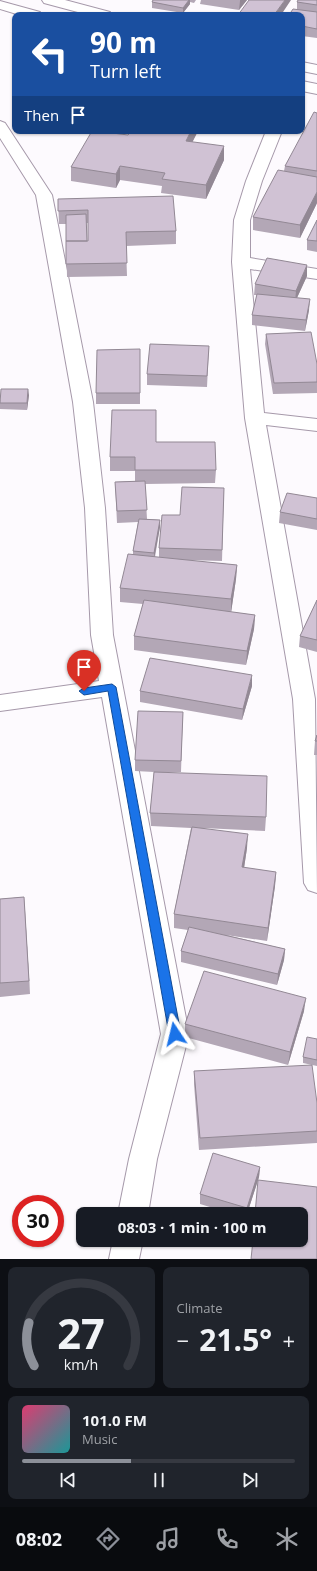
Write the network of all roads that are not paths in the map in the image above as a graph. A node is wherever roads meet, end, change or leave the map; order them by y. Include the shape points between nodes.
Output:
1 (49, 0) edge
2 (0, 5) edge
3 (24, 12) edge
4 (94, 12) edge
5 (305, 67) edge
6 (317, 70) edge
7 (305, 87) edge
8 (317, 89) edge
9 (0, 126) edge
10 (273, 134) edge
11 (241, 262) junction
12 (317, 274) edge
13 (256, 418) junction
14 (317, 425) edge
15 (112, 687) junction
16 (310, 701) edge
17 (0, 703) edge
18 (317, 883) edge
19 (133, 1207) edge
20 (127, 1247) edge
21 (124, 1259) edge

1 - 4 street
2 - 3 street
5 - 6 street
7 - 8 street
9 - 15 street via 44,195 83,402 95,508 102,636
10 - 11 street via 254,180 242,220
11 - 12 street
11 - 13 street
13 - 14 street
13 - 16 street
15 - 17 street
15 - 19 street via 175,1034
16 - 18 street
20 - 21 street

